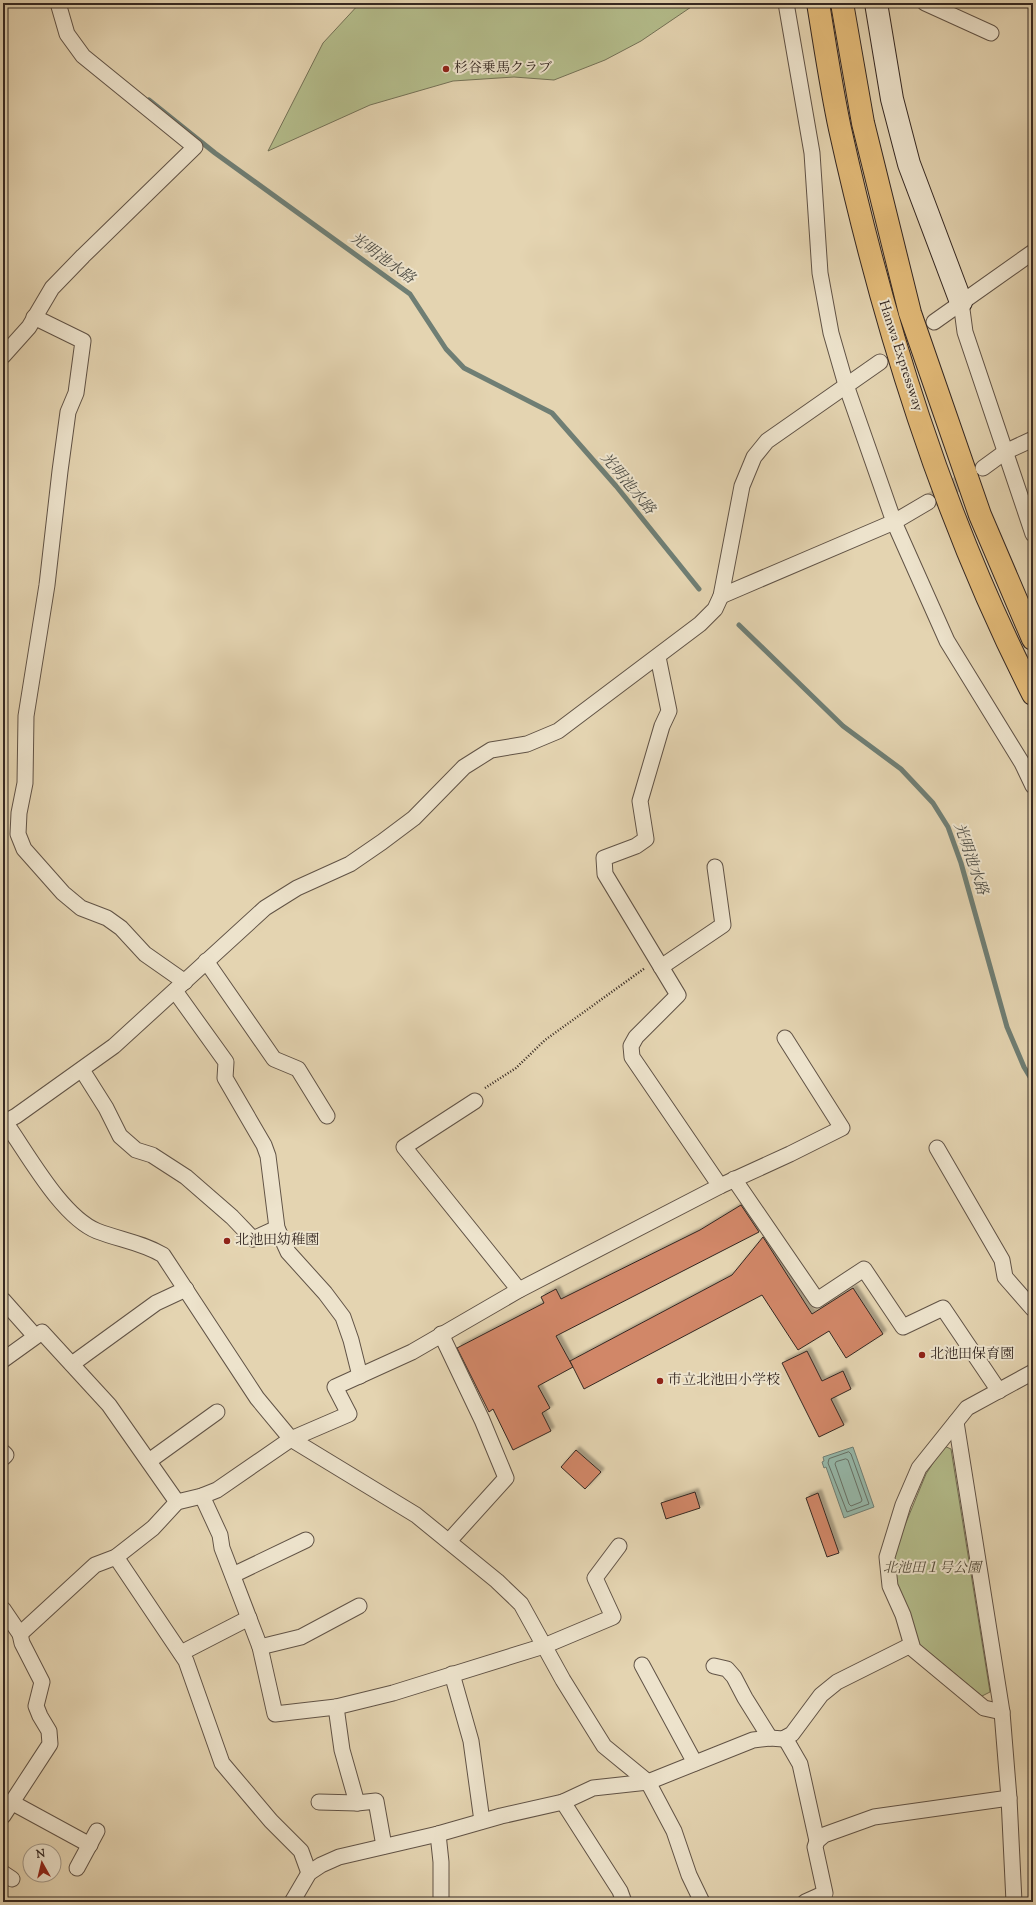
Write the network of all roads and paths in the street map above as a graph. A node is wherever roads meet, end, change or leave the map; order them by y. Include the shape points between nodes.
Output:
1 (58, 3) edge
2 (786, 3) edge
3 (818, 3) edge
4 (842, 3) edge
5 (876, 3) edge
6 (925, 3) edge
7 (991, 33) dead end
8 (1033, 252) edge
9 (961, 302) junction
10 (34, 317) junction
11 (934, 322) dead end
12 (3, 356) edge
13 (880, 362) dead end
14 (846, 385) junction
15 (1033, 439) edge
16 (1005, 452) junction
17 (983, 468) tunnel mouth
18 (928, 502) tunnel mouth
19 (894, 522) junction
20 (1033, 534) edge
21 (722, 596) junction
22 (1033, 639) edge
23 (658, 657) junction
24 (1033, 694) edge
25 (1033, 786) edge
26 (715, 867) dead end
27 (206, 961) junction
28 (659, 964) junction
29 (180, 986) junction
30 (785, 1038) dead end
31 (82, 1070) junction
32 (475, 1101) joint
33 (327, 1116) dead end
34 (4, 1122) edge
35 (937, 1148) dead end
36 (734, 1179) junction
37 (720, 1186) junction
38 (277, 1228) junction
39 (186, 1289) junction
40 (519, 1290) junction
41 (3, 1300) edge
42 (1033, 1309) edge
43 (441, 1334) junction
44 (35, 1336) junction
45 (3, 1360) edge
46 (72, 1364) junction
47 (1033, 1372) edge
48 (360, 1376) junction
49 (999, 1391) junction
50 (217, 1412) dead end
51 (956, 1422) junction
52 (290, 1439) junction
53 (3, 1452) edge
54 (3, 1458) edge
55 (149, 1461) junction
56 (202, 1496) junction
57 (178, 1502) junction
58 (306, 1540) dead end
59 (449, 1542) junction
60 (619, 1546) dead end
61 (116, 1557) junction
62 (233, 1575) junction
63 (359, 1606) dead end
64 (3, 1609) edge
65 (249, 1618) junction
66 (20, 1634) junction
67 (911, 1645) junction
68 (544, 1646) junction
69 (260, 1647) junction
70 (181, 1653) junction
71 (642, 1665) dead end
72 (714, 1666) dead end
73 (452, 1674) junction
74 (336, 1707) junction
75 (1002, 1712) junction
76 (770, 1738) junction
77 (785, 1738) junction
78 (695, 1763) junction
79 (648, 1782) junction
80 (1009, 1798) junction
81 (11, 1802) junction
82 (319, 1802) dead end
83 (563, 1802) junction
84 (357, 1803) junction
85 (3, 1816) edge
86 (482, 1821) junction
87 (97, 1831) dead end
88 (438, 1834) junction
89 (817, 1841) junction
90 (90, 1845) junction
91 (384, 1846) junction
92 (77, 1868) dead end
93 (309, 1874) junction
94 (292, 1902) edge
95 (440, 1902) edge
96 (624, 1902) edge
97 (702, 1902) edge
98 (805, 1902) edge
99 (1014, 1902) edge

1 - 10 street via 66,34 83,56 195,147 57,283
2 - 14 street via 812,153 820,273 831,333
3 - 24 highway, Hanwa Expressway via 840,128 886,318 955,522
4 - 22 highway, Hanwa Expressway via 863,123 910,313 980,516
5 - 9 street via 892,99 909,164
6 - 7 street
8 - 9 street
9 - 11 street
9 - 16 street via 965,332
10 - 12 street via 29,327
10 - 29 street via 83,341 76,393 68,412 47,585 26,716 26,783 19,813 18,834 24,849 63,893 81,908 107,918 121,928
13 - 14 street
14 - 19 street
14 - 21 street via 767,441 754,457 742,486
15 - 16 street
16 - 17 street
16 - 20 street
18 - 19 street
19 - 21 street
19 - 25 street via 947,641 1022,763
21 - 23 street via 715,609 700,624
23 - 27 street via 558,731 528,744 491,750 464,767 414,818 350,864 298,888 265,908
23 - 28 street via 669,711 662,726 640,801 646,839 636,846 604,858 605,874
26 - 28 street via 723,925
27 - 29 street
27 - 33 street via 274,1058 298,1069
28 - 32 path via 545,1040 516,1068 486,1086
28 - 37 street via 678,995 636,1037 631,1046 632,1057
29 - 31 street via 114,1046
29 - 38 street via 226,1062 225,1078 264,1145 268,1156
30 - 36 street via 842,1128
31 - 34 street
31 - 38 street via 120,1136 136,1150 152,1154 186,1177 253,1238
32 - 40 street via 404,1147
34 - 39 street via 63,1206 97,1231 146,1245 164,1254
35 - 42 street via 1002,1260 1005,1277
36 - 37 street
36 - 49 street via 817,1300 864,1269 904,1327 943,1308
37 - 40 street
38 - 48 street via 288,1252 343,1317
39 - 46 street via 156,1304
39 - 52 street via 258,1398
40 - 43 street
41 - 44 street
43 - 48 street via 412,1352
43 - 59 street via 506,1478
44 - 45 street
44 - 46 street via 42,1332
46 - 55 street via 109,1405
47 - 49 street
48 - 52 street via 335,1387 349,1414
49 - 51 street via 967,1408
50 - 55 street
51 - 67 street via 919,1468 903,1505 887,1557 890,1586 903,1615
51 - 75 street
52 - 56 street via 217,1490
52 - 59 street via 416,1515
53 - 54 street via 6,1455
55 - 57 street
56 - 57 street
56 - 62 street via 220,1535 222,1548
57 - 61 street via 153,1528
58 - 62 street
59 - 68 street via 521,1604
60 - 68 street via 595,1578 612,1618
61 - 66 street via 95,1565
61 - 70 street
62 - 65 street
63 - 69 street via 301,1637
64 - 66 street
65 - 69 street
65 - 70 street
66 - 81 street via 42,1682 36,1706 49,1731 50,1744
67 - 75 street via 984,1708
67 - 77 street via 837,1682 821,1695 792,1734
68 - 73 street
68 - 79 street via 604,1746
69 - 74 street via 275,1714
70 - 93 street via 222,1763 271,1821 301,1851
71 - 78 street
72 - 76 street via 727,1670 734,1677
73 - 74 street via 393,1693
73 - 86 street via 471,1741
74 - 84 street via 342,1750
75 - 80 street
76 - 77 street
76 - 78 street via 753,1740
77 - 89 street via 800,1764
78 - 79 street
79 - 83 street via 592,1788
79 - 97 street via 674,1830 689,1875
80 - 89 street via 874,1817 824,1835
80 - 99 street
81 - 85 street
81 - 90 street
82 - 84 street
83 - 86 street
83 - 96 street via 620,1891
84 - 91 street via 376,1801
86 - 88 street
87 - 90 street
88 - 91 street
88 - 95 street via 441,1862
89 - 98 street via 815,1847 825,1893
90 - 92 street
91 - 93 street via 339,1857
93 - 94 street

